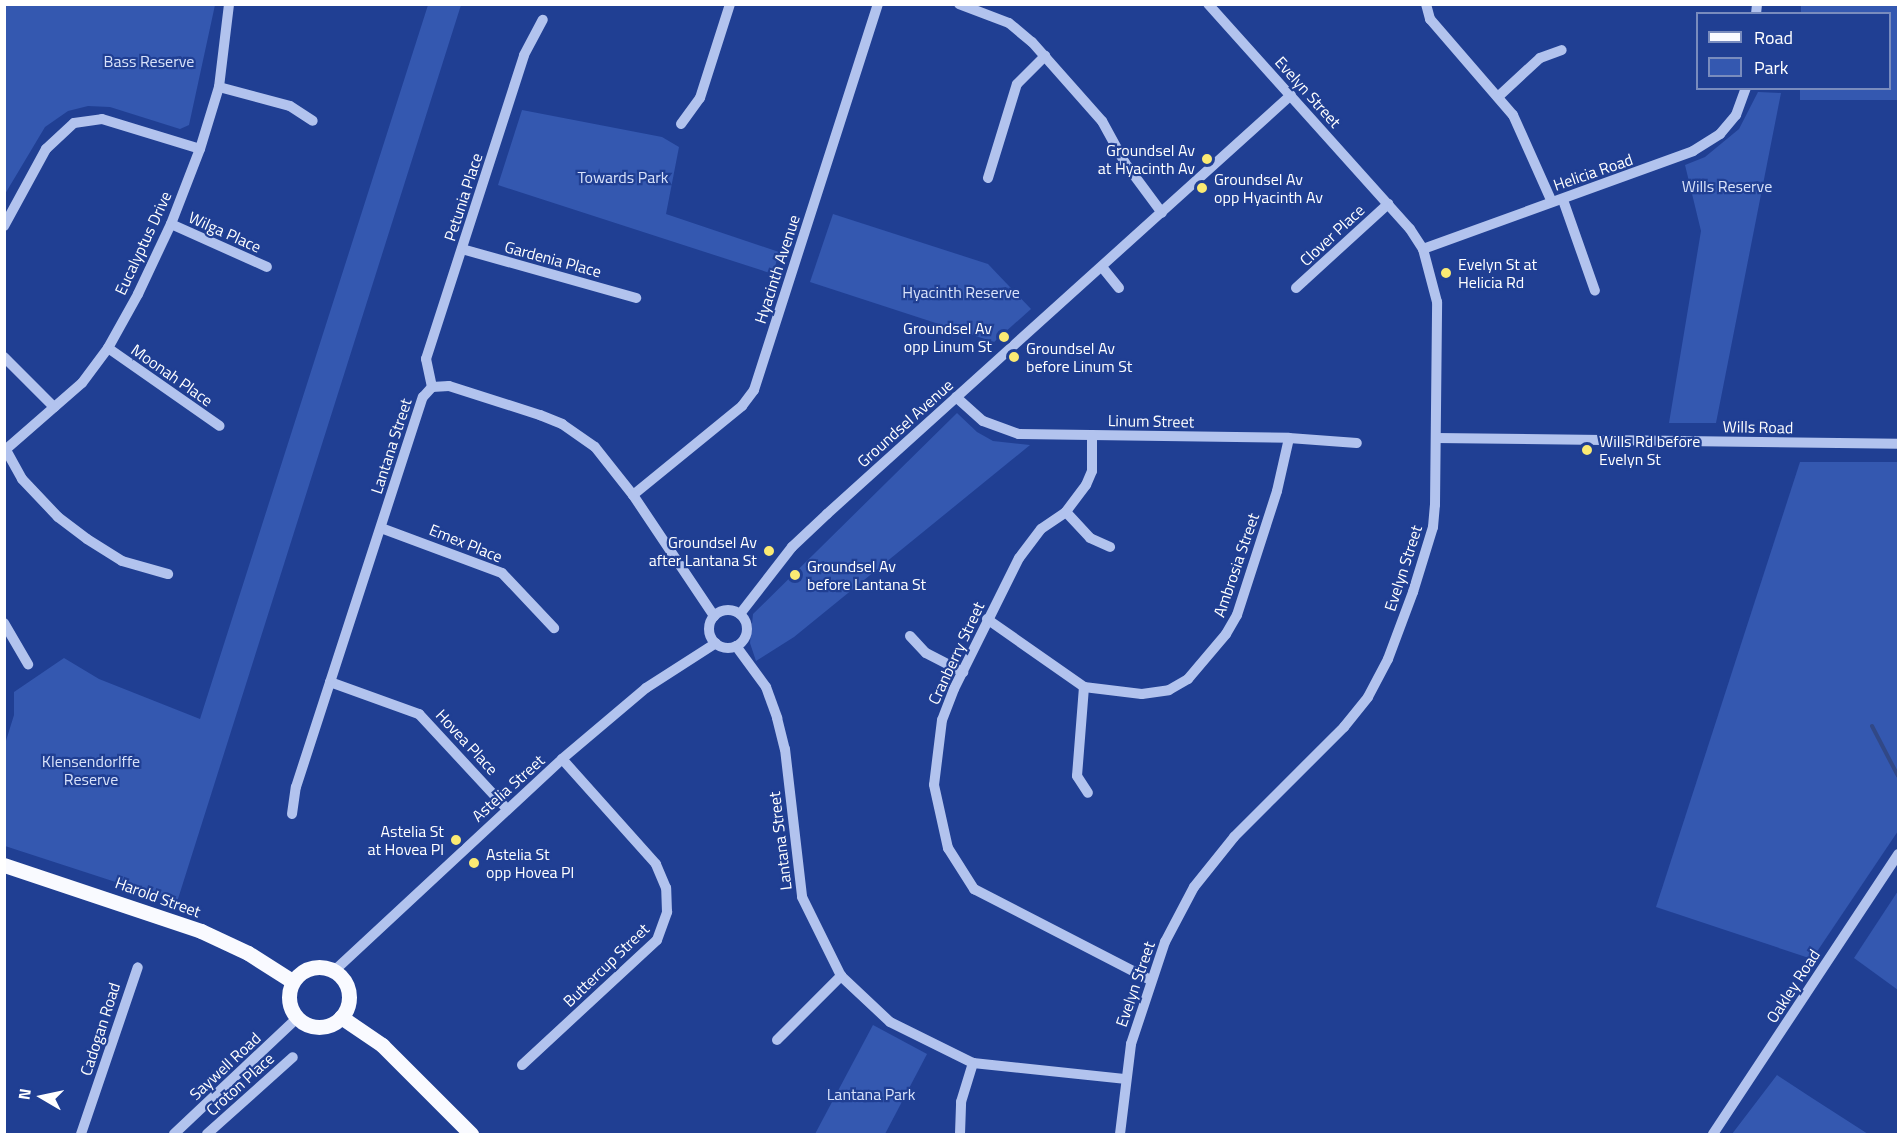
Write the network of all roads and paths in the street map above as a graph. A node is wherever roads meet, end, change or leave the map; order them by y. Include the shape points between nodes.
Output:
1 (229, 4) edge
2 (730, 4) edge
3 (878, 4) edge
4 (958, 4) edge
5 (1208, 4) edge
6 (1426, 4) edge
7 (543, 20) dead end
8 (1562, 50) dead end
9 (1045, 56) junction
10 (219, 87) junction
11 (1745, 90) edge
12 (1291, 95) junction
13 (1500, 95) junction
14 (313, 121) dead end
15 (681, 124) dead end
16 (200, 149) junction
17 (988, 178) dead end
18 (1557, 201) junction
19 (1388, 204) junction
20 (1162, 213) junction
21 (171, 224) junction
22 (4, 226) edge
23 (462, 249) junction
24 (1423, 249) junction
25 (267, 267) dead end
26 (1102, 267) junction
27 (1119, 288) dead end
28 (1296, 288) dead end
29 (1595, 291) dead end
30 (636, 298) dead end
31 (108, 348) junction
32 (4, 357) edge
33 (432, 387) junction
34 (956, 397) junction
35 (54, 407) junction
36 (220, 426) dead end
37 (1092, 435) junction
38 (1289, 438) junction
39 (1436, 438) junction
40 (1357, 443) dead end
41 (1899, 444) edge
42 (5, 450) edge
43 (633, 495) junction
44 (1066, 512) junction
45 (381, 528) junction
46 (1110, 547) dead end
47 (168, 574) dead end
48 (741, 614) junction
49 (714, 616) junction
50 (987, 619) junction
51 (4, 623) edge
52 (554, 628) dead end
53 (910, 636) dead end
54 (716, 643) junction
55 (736, 646) junction
56 (28, 664) dead end
57 (963, 672) junction
58 (330, 682) junction
59 (1084, 687) junction
60 (562, 759) junction
61 (1088, 793) dead end
62 (507, 809) junction
63 (292, 814) dead end
64 (1899, 854) edge
65 (4, 865) edge
66 (138, 967) dead end
67 (334, 971) junction
68 (841, 976) junction
69 (292, 981) junction
70 (1150, 981) junction
71 (341, 1017) junction
72 (297, 1018) junction
73 (777, 1040) dead end
74 (293, 1057) dead end
75 (974, 1063) junction
76 (522, 1065) dead end
77 (1124, 1079) junction
78 (81, 1134) edge
79 (174, 1134) edge
80 (207, 1134) edge
81 (471, 1134) edge
82 (960, 1134) edge
83 (1120, 1134) edge
84 (1713, 1134) edge

1 - 10 street, Eucalyptus Drive
2 - 15 street via 699,98
3 - 43 street, Hyacinth Avenue via 754,390 742,406
4 - 9 street via 1009,23
5 - 12 street, Evelyn Street
6 - 13 street via 1430,19
7 - 23 street, Petunia Place via 525,55
8 - 13 street via 1540,58
9 - 17 street via 1017,84
9 - 20 street via 1102,121 1125,164
10 - 14 street via 290,106
10 - 16 street, Eucalyptus Drive
11 - 18 street, Helicia Road via 1736,115 1720,134 1693,152
12 - 19 street, Evelyn Street
12 - 20 street, Groundsel Avenue
13 - 18 street
16 - 21 street, Eucalyptus Drive
16 - 22 street via 102,119 74,123 46,150
18 - 24 street, Helicia Road
18 - 29 street
19 - 24 street, Evelyn Street
19 - 28 street, Clover Place
20 - 26 street, Groundsel Avenue
21 - 25 street, Wilga Place
21 - 31 street, Eucalyptus Drive
23 - 30 street, Gardenia Place
23 - 33 street, Petunia Place via 426,359
24 - 39 street, Evelyn Street via 1437,302
26 - 27 street
26 - 34 street, Groundsel Avenue
31 - 35 street, Eucalyptus Drive via 82,383
31 - 36 street, Moonah Place
32 - 35 street
33 - 43 street, Lantana Street via 449,386 562,424 595,447
33 - 45 street, Lantana Street via 423,397
34 - 37 street, Linum Street via 983,421 1006,431
34 - 48 street, Groundsel Avenue via 792,547
35 - 42 street, Eucalyptus Drive
37 - 38 street, Linum Street
37 - 44 street, Cranberry Street via 1092,471
38 - 40 street, Linum Street
38 - 59 street, Ambrosia Street via 1277,491 1237,615 1226,634 1188,679 1169,690 1142,694
39 - 41 street, Wills Road
39 - 70 street, Evelyn Street via 1433,527 1379,679 1344,727 1256,813 1213,863 1179,914
42 - 47 street via 22,479 58,517 122,561
43 - 49 street, Lantana Street
44 - 46 street via 1090,538
44 - 50 street, Cranberry Street via 1041,529 1019,558
45 - 52 street, Emex Place via 502,573
45 - 58 street, Lantana Street
48 - 49 street via 727,610
48 - 55 street via 747,631
49 - 54 street via 709,630
50 - 57 street, Cranberry Street
50 - 59 street, Ambrosia Street
51 - 56 street
53 - 57 street via 927,653
54 - 55 street
54 - 60 street, Astelia Street via 646,688
55 - 68 street, Lantana Street via 766,687 777,718 785,749 802,897
57 - 70 street, Cranberry Street via 942,720 934,785 954,861 974,889
58 - 62 street, Hovea Place via 419,714
58 - 63 street, Lantana Street via 296,787
59 - 61 street via 1077,776
60 - 62 street, Astelia Street
60 - 76 street, Buttercup Street via 656,864 666,888 667,912 657,940
62 - 67 street, Astelia Street
64 - 84 street, Oakley Road
65 - 69 main road, Harold Street via 201,931 248,953
66 - 78 street, Cadogan Road
67 - 69 main road via 311,968
67 - 71 main road via 348,989 349,1001
68 - 73 street
68 - 75 street, Lantana Street via 890,1022
69 - 72 main road via 288,999
70 - 77 street, Evelyn Street
71 - 72 main road via 321,1027
71 - 81 main road via 389,1052
72 - 79 street, Saywell Road
74 - 80 street, Croton Place
75 - 77 street, Lantana Street
75 - 82 street via 961,1102
77 - 83 street, Evelyn Street

